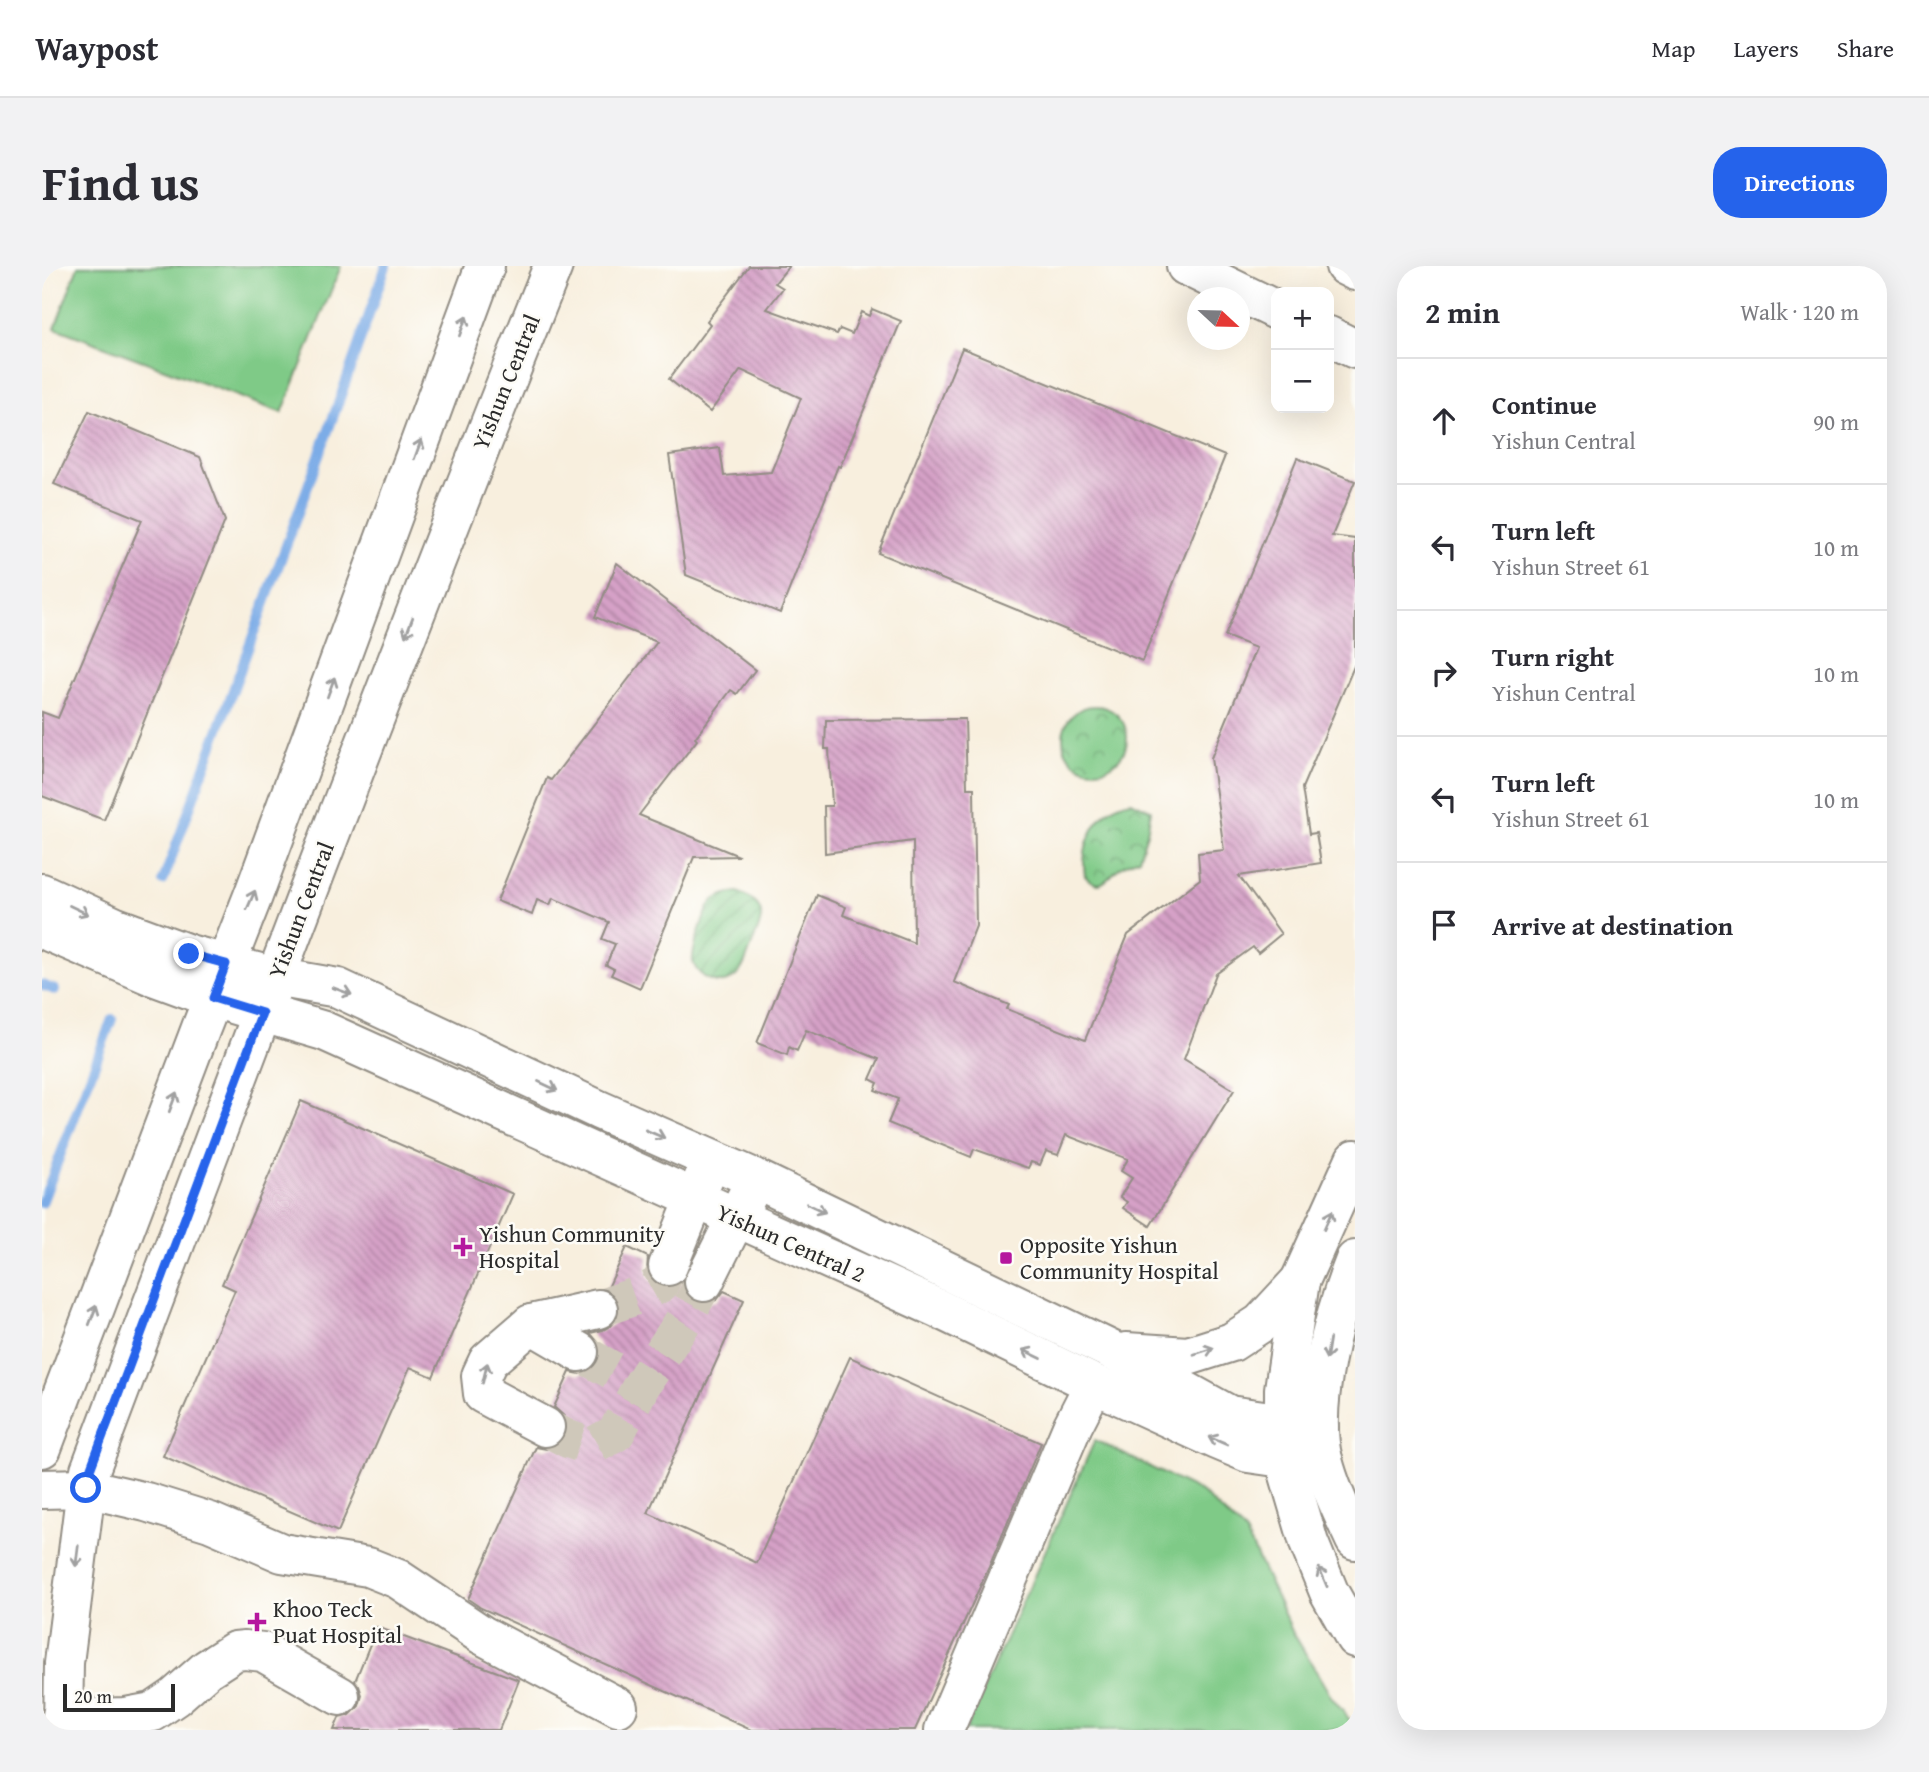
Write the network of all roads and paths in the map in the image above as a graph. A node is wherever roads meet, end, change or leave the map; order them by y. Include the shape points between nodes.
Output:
1 (485, 266) edge
2 (553, 266) edge
3 (1186, 266) edge
4 (1345, 266) edge
5 (1355, 271) edge
6 (1271, 308) edge
7 (1334, 338) edge
8 (1355, 349) edge
9 (42, 893) edge
10 (42, 929) edge
11 (112, 942) junction
12 (275, 977) junction
13 (219, 981) junction
14 (262, 1013) junction
15 (712, 1158) junction
16 (1355, 1159) edge
17 (754, 1178) junction
18 (696, 1199) junction
19 (737, 1219) junction
20 (1355, 1261) edge
21 (668, 1266) tunnel mouth
22 (1300, 1281) junction
23 (704, 1282) tunnel mouth
24 (598, 1309) tunnel mouth
25 (531, 1324) junction
26 (1113, 1351) junction
27 (579, 1352) tunnel mouth
28 (1094, 1384) junction
29 (545, 1427) tunnel mouth
30 (1302, 1442) junction
31 (42, 1448) edge
32 (86, 1488) junction
33 (42, 1489) edge
34 (1355, 1541) edge
35 (1355, 1638) edge
36 (340, 1696) dead end
37 (618, 1707) dead end
38 (62, 1722) edge
39 (944, 1730) edge

13 -> 1 street
2 -> 12 street, Yishun Central
3 - 6 street
4 - 5 street
7 - 8 street
9 -> 11 street
10 - 11 street
11 - 13 street
12 - 13 street, Yishun Central 2
12 - 14 street, Yishun Central
12 -> 15 street, Yishun Central 2 via 338,988
13 - 14 street, Yishun Central 2
31 -> 13 street
14 - 18 street, Yishun Central 2 via 324,1031
14 - 32 street, Yishun Central
15 - 17 street, Yishun Central 2
15 - 18 street
22 -> 16 street
17 - 19 street
17 -> 26 street, Yishun Central 2
18 - 19 street, Yishun Central 2
18 - 21 street
19 - 23 street
28 -> 19 street, Yishun Central 2
20 -> 30 street via 1331,1333 1321,1392
26 -> 22 street, Yishun Central 2 via 1188,1356 1232,1342 1261,1323
22 - 30 street via 1284,1389
24 - 25 street
25 - 27 street
29 -> 25 street via 483,1394 481,1376 488,1360
26 - 30 street, Yishun Central 2 via 1229,1415
30 -> 28 street, Yishun Central 2 via 1248,1453
28 - 39 street
30 - 34 street via 1334,1493
35 -> 30 street via 1309,1543
32 - 33 street
32 - 37 street via 210,1522 282,1553 368,1567 398,1579 482,1635
32 -> 38 street, Yishun Central via 64,1663
36 - 38 street via 263,1652 245,1650 207,1670 152,1712

